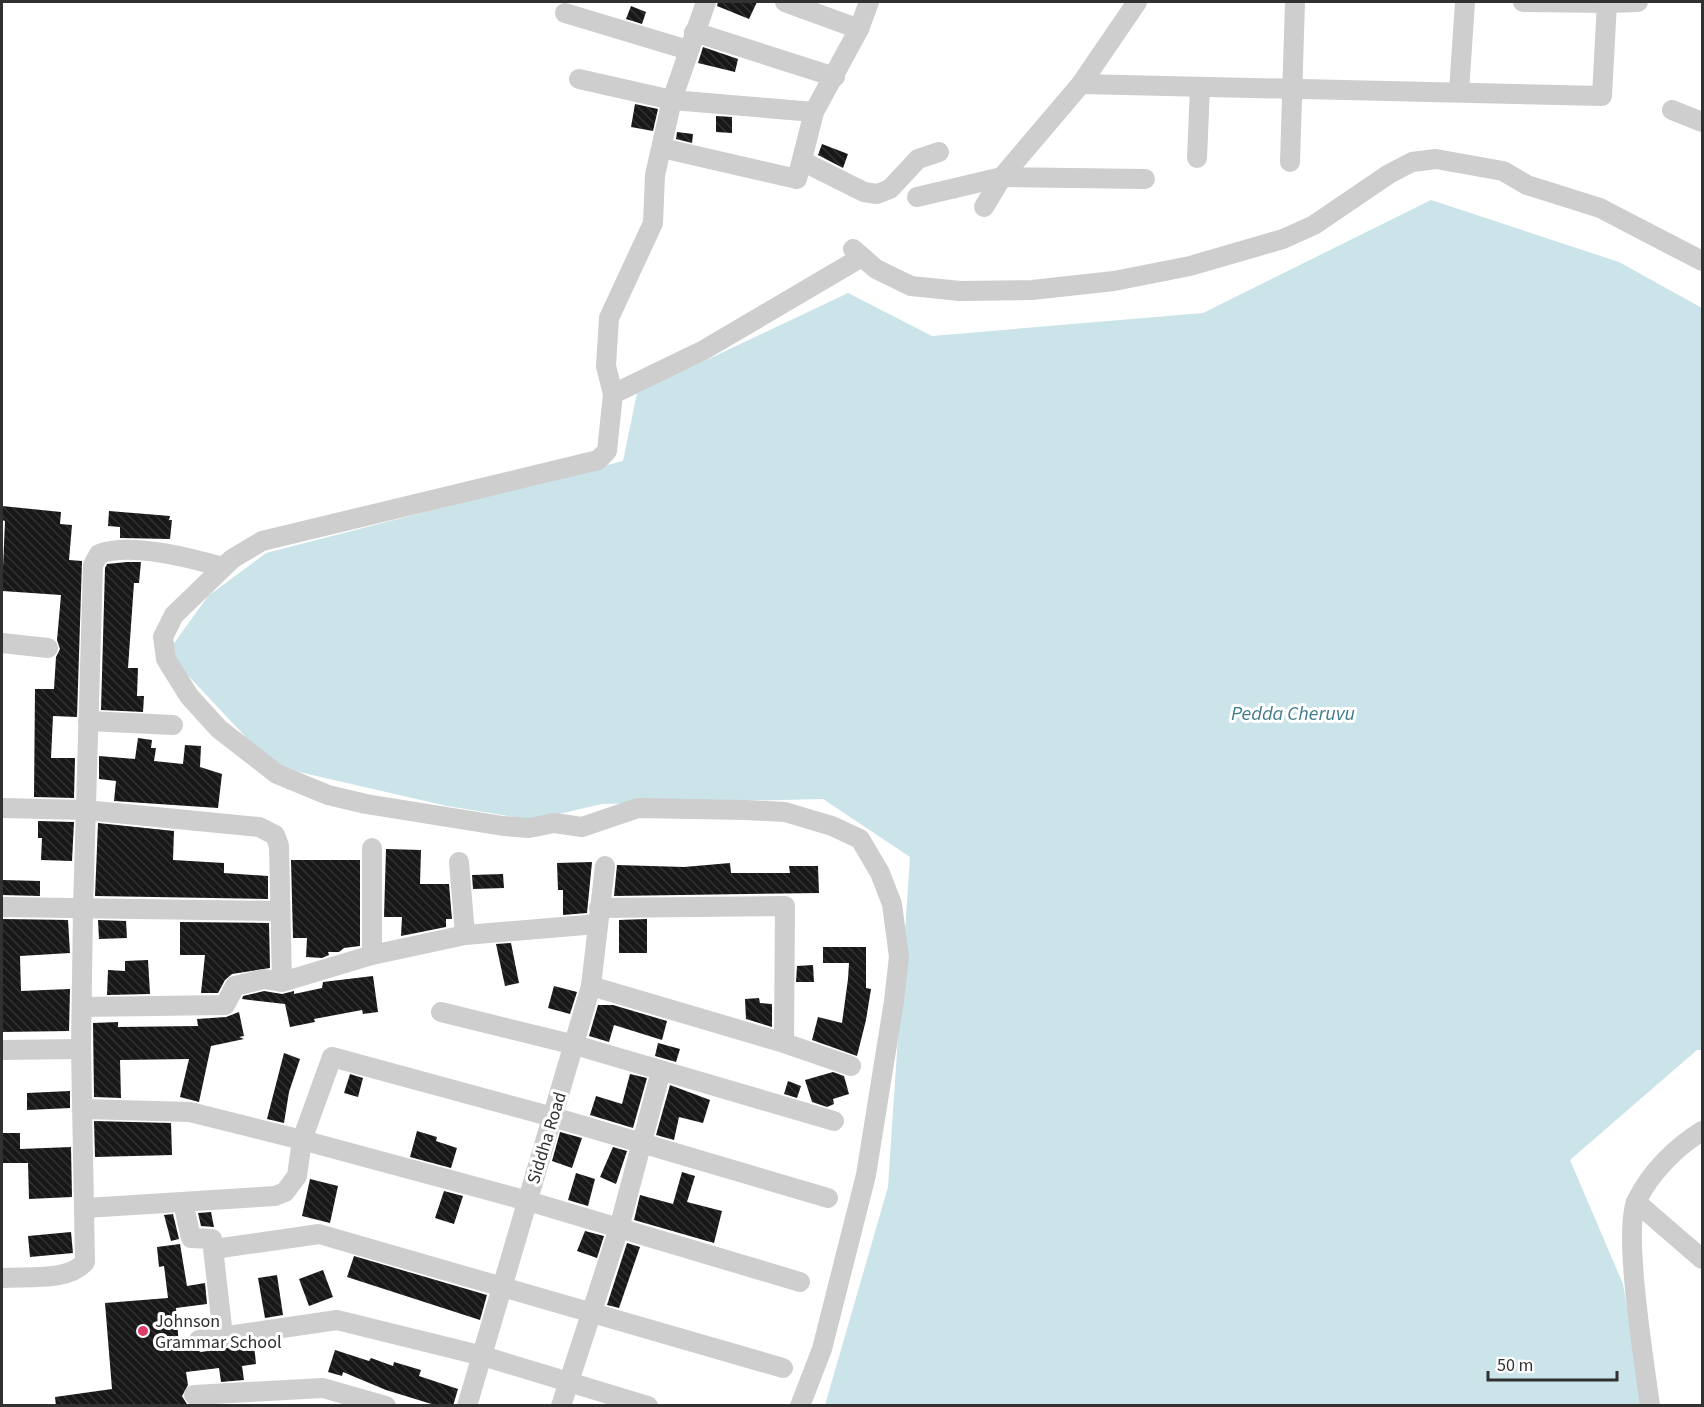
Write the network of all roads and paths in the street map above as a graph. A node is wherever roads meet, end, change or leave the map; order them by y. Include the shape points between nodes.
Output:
1 (706, 2) edge
2 (785, 2) edge
3 (869, 2) edge
4 (1137, 2) edge
5 (1295, 2) edge
6 (1465, 2) edge
7 (1523, 2) edge
8 (1638, 2) edge
9 (1607, 3) junction
10 (565, 14) dead end
11 (859, 29) junction
12 (691, 41) junction
13 (835, 77) junction
14 (579, 80) dead end
15 (1081, 84) junction
16 (1200, 88) junction
17 (1290, 91) junction
18 (1459, 92) junction
19 (672, 100) junction
20 (1672, 110) dead end
21 (814, 112) junction
22 (1702, 122) edge
23 (662, 148) junction
24 (939, 152) dead end
25 (1197, 158) dead end
26 (802, 161) junction
27 (1290, 162) dead end
28 (1002, 177) junction
29 (1145, 179) dead end
30 (917, 196) dead end
31 (984, 207) dead end
32 (1702, 261) edge
33 (613, 394) junction
34 (223, 567) junction
35 (2, 643) edge
36 (48, 648) dead end
37 (88, 721) junction
38 (173, 725) dead end
39 (2, 808) edge
40 (85, 810) junction
41 (372, 848) dead end
42 (459, 862) dead end
43 (605, 866) dead end
44 (2, 907) edge
45 (83, 909) junction
46 (280, 911) junction
47 (598, 916) junction
48 (465, 935) junction
49 (372, 955) junction
50 (282, 982) junction
51 (591, 986) junction
52 (82, 1007) junction
53 (441, 1012) dead end
54 (784, 1043) junction
55 (574, 1045) junction
56 (81, 1049) junction
57 (2, 1050) edge
58 (851, 1066) dead end
59 (661, 1071) junction
60 (83, 1109) junction
61 (553, 1117) junction
62 (834, 1121) dead end
63 (1702, 1131) edge
64 (303, 1140) junction
65 (640, 1143) junction
66 (828, 1198) dead end
67 (528, 1201) junction
68 (183, 1202) junction
69 (1636, 1202) junction
70 (86, 1208) junction
71 (619, 1228) junction
72 (214, 1249) junction
73 (1702, 1259) edge
74 (2, 1278) edge
75 (800, 1282) dead end
76 (503, 1288) junction
77 (592, 1312) junction
78 (223, 1336) junction
79 (199, 1340) dead end
80 (483, 1356) junction
81 (783, 1368) dead end
82 (568, 1384) junction
83 (194, 1395) dead end
84 (386, 1406) edge
85 (467, 1406) edge
86 (561, 1406) edge
87 (648, 1406) edge
88 (800, 1406) edge
89 (1650, 1406) edge

1 - 12 street
2 - 11 street
3 - 11 street
4 - 15 street
5 - 17 street
6 - 18 street
7 - 9 street
8 - 9 street
9 - 18 street via 1602,96
10 - 12 street
11 - 13 street
12 - 13 street
12 - 19 street
13 - 21 street
14 - 19 street
15 - 16 street
15 - 28 street
16 - 17 street
16 - 25 street
17 - 18 street
17 - 27 street
19 - 21 street
19 - 23 street
20 - 22 street
21 - 26 street
23 - 26 street via 797,179
23 - 33 street via 655,175 653,223 609,318 606,366
24 - 26 street via 918,159 890,189 877,194 864,192
28 - 29 street
28 - 30 street
28 - 31 street
32 - 33 street via 1600,208 1527,185 1503,171 1436,159 1412,162 1314,225 1283,238 1190,266 1114,281 1032,290 960,291 911,286 876,269 857,252 702,351
33 - 34 street via 607,451 598,460 262,541
34 - 37 street via 114,548 99,554 93,564
34 - 88 street via 174,615 163,637 166,659 189,696 219,729 277,774 328,795 366,804 503,826 529,828 554,823 582,827 638,808 746,810 785,812 860,839 880,873 891,904 899,957 866,1175 822,1349
35 - 36 street
37 - 38 street
37 - 40 street
39 - 40 street
40 - 45 street
40 - 46 street via 259,827 275,835 279,846
41 - 49 street
42 - 48 street
43 - 47 street, Siddha Road
44 - 45 street
45 - 46 street
45 - 52 street
46 - 50 street
47 - 48 street
47 - 51 street, Siddha Road
47 - 54 street via 785,906
48 - 49 street
49 - 50 street
50 - 52 street via 264,979 235,986 225,1005
51 - 54 street
51 - 55 street, Siddha Road
52 - 56 street
53 - 55 street
54 - 58 street
55 - 59 street
55 - 61 street, Siddha Road
56 - 57 street
56 - 60 street
59 - 62 street
59 - 65 street
60 - 64 street via 189,1112
60 - 70 street
61 - 64 street via 332,1057
61 - 65 street
61 - 67 street, Siddha Road
63 - 69 street via 1671,1153
64 - 67 street
64 - 68 street via 297,1176 285,1192 275,1196
65 - 66 street
65 - 71 street
67 - 71 street
67 - 76 street, Siddha Road
68 - 70 street
68 - 72 street via 191,1238 212,1239
69 - 73 street
69 - 89 street via 1632,1244
70 - 74 street via 86,1254 80,1268 67,1274
71 - 75 street
71 - 77 street
72 - 76 street via 319,1234
72 - 78 street
76 - 77 street
76 - 80 street, Siddha Road
77 - 81 street
77 - 82 street
78 - 79 street
78 - 80 street via 338,1320
80 - 82 street
80 - 85 street, Siddha Road
82 - 86 street
82 - 87 street
83 - 84 street via 323,1388

